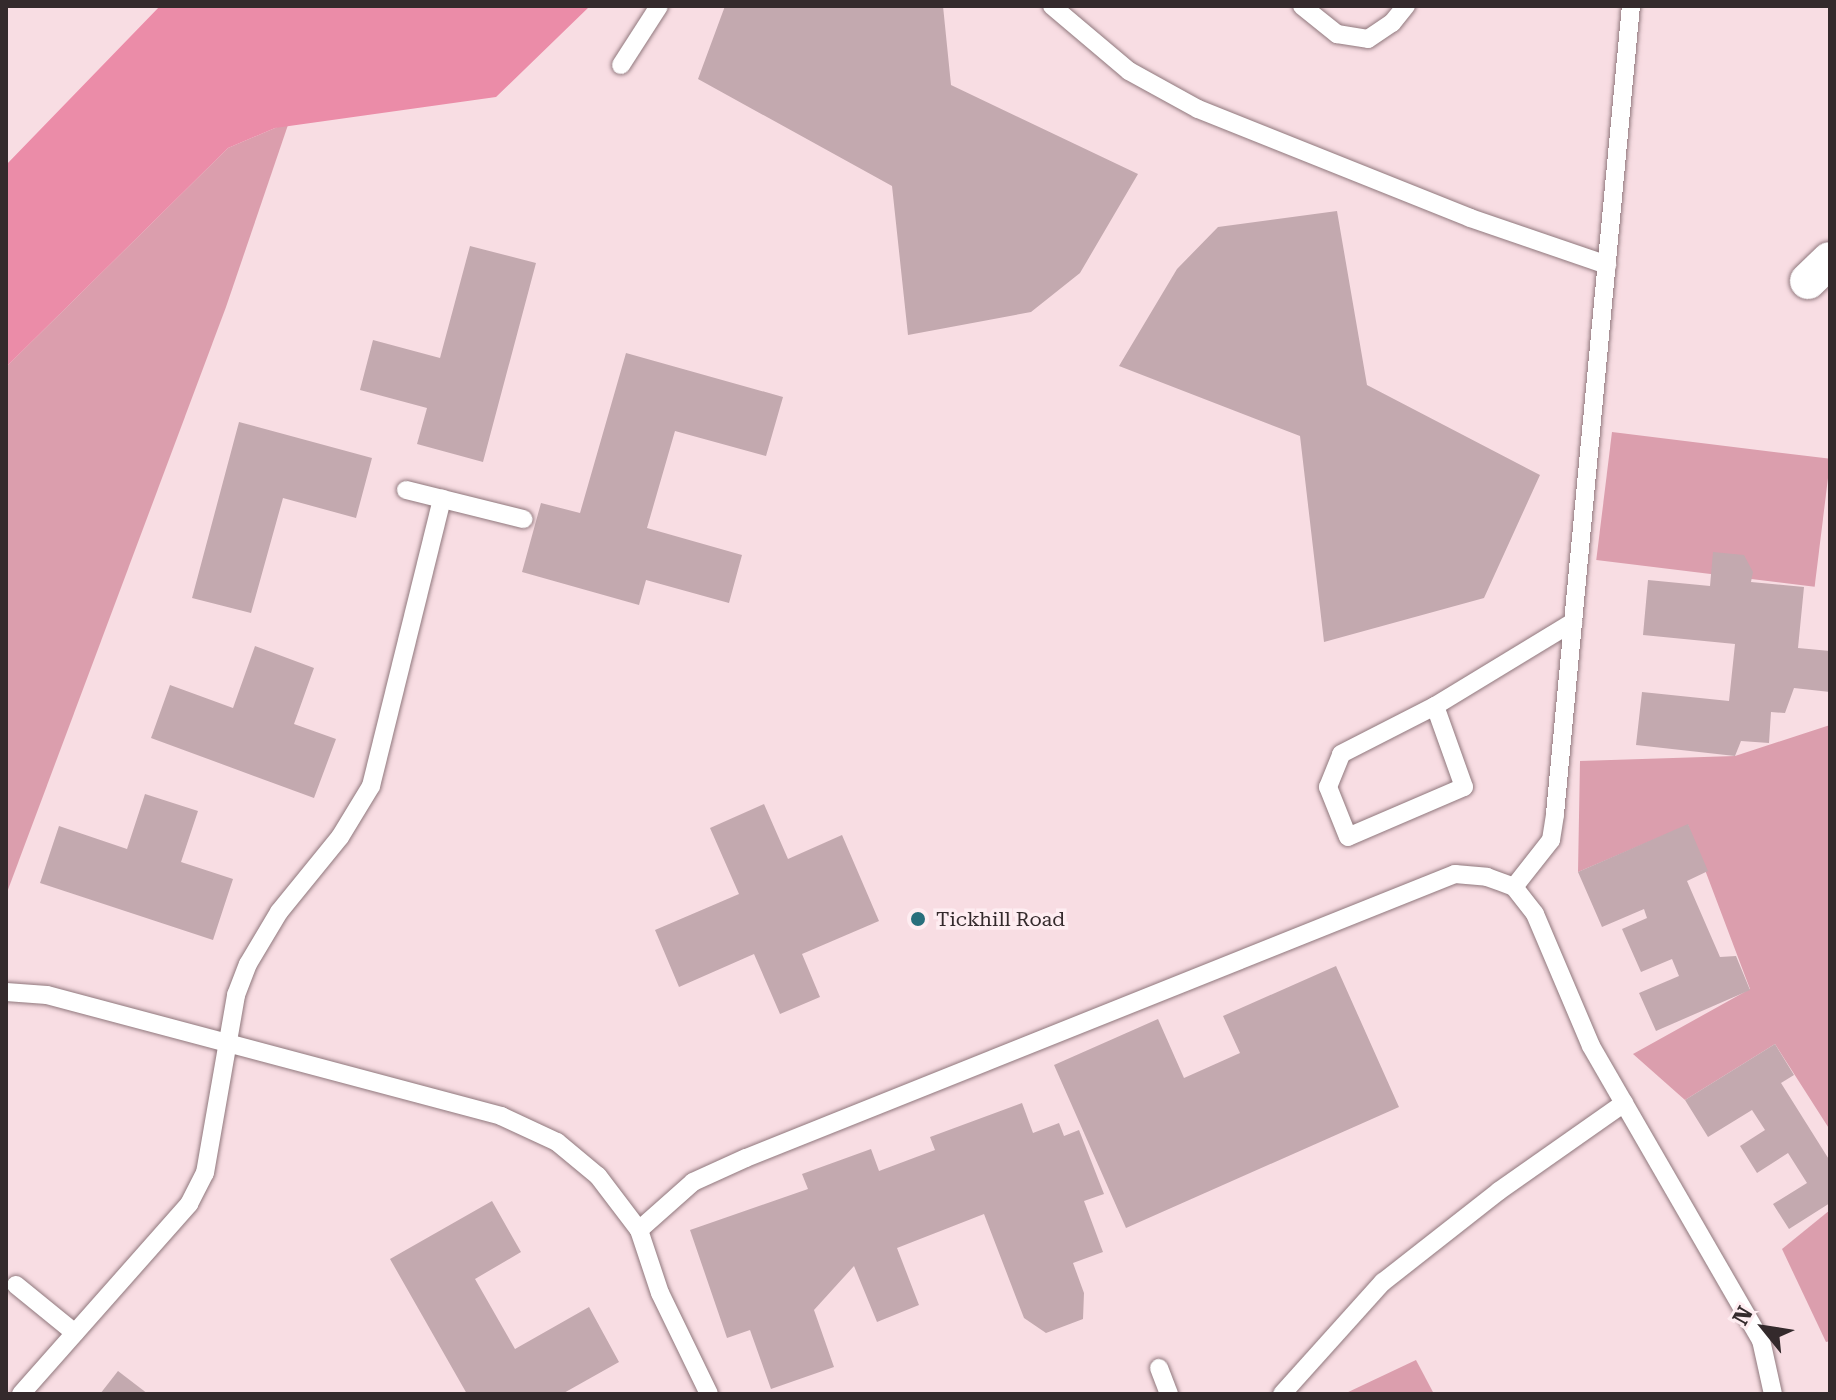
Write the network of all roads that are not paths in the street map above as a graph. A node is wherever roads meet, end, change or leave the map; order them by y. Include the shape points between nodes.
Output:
1 (659, 6) edge
2 (1052, 6) edge
3 (1302, 6) edge
4 (1406, 6) edge
5 (1631, 6) edge
6 (621, 65) dead end
7 (1607, 265) junction
8 (406, 490) dead end
9 (442, 499) junction
10 (523, 519) dead end
11 (1573, 622) junction
12 (1435, 706) junction
13 (1514, 887) junction
14 (6, 992) edge
15 (227, 1043) junction
16 (1624, 1103) junction
17 (639, 1230) junction
18 (16, 1285) dead end
19 (75, 1333) junction
20 (1159, 1368) dead end
21 (21, 1394) edge
22 (709, 1394) edge
23 (1169, 1394) edge
24 (1282, 1394) edge
25 (1773, 1394) edge

1 - 6 lane
2 - 7 lane via 1129,71 1198,109 1470,218
3 - 4 lane via 1337,34 1368,39
5 - 7 lane
7 - 11 lane
8 - 9 lane
9 - 10 lane
9 - 15 lane via 371,786 340,837 260,941 236,995
11 - 12 lane
11 - 13 lane via 1551,840
12 - 12 lane via 1341,754 1328,787 1348,837 1464,787
13 - 16 lane via 1535,914 1591,1046
13 - 17 lane via 1455,874 746,1158 693,1182
14 - 15 lane via 47,995
15 - 17 lane via 501,1116 557,1142 598,1176
15 - 19 lane via 216,1124 195,1193
16 - 24 lane via 1383,1282
16 - 25 lane via 1761,1340
17 - 22 lane via 660,1293
18 - 19 lane
19 - 21 lane
20 - 23 lane

